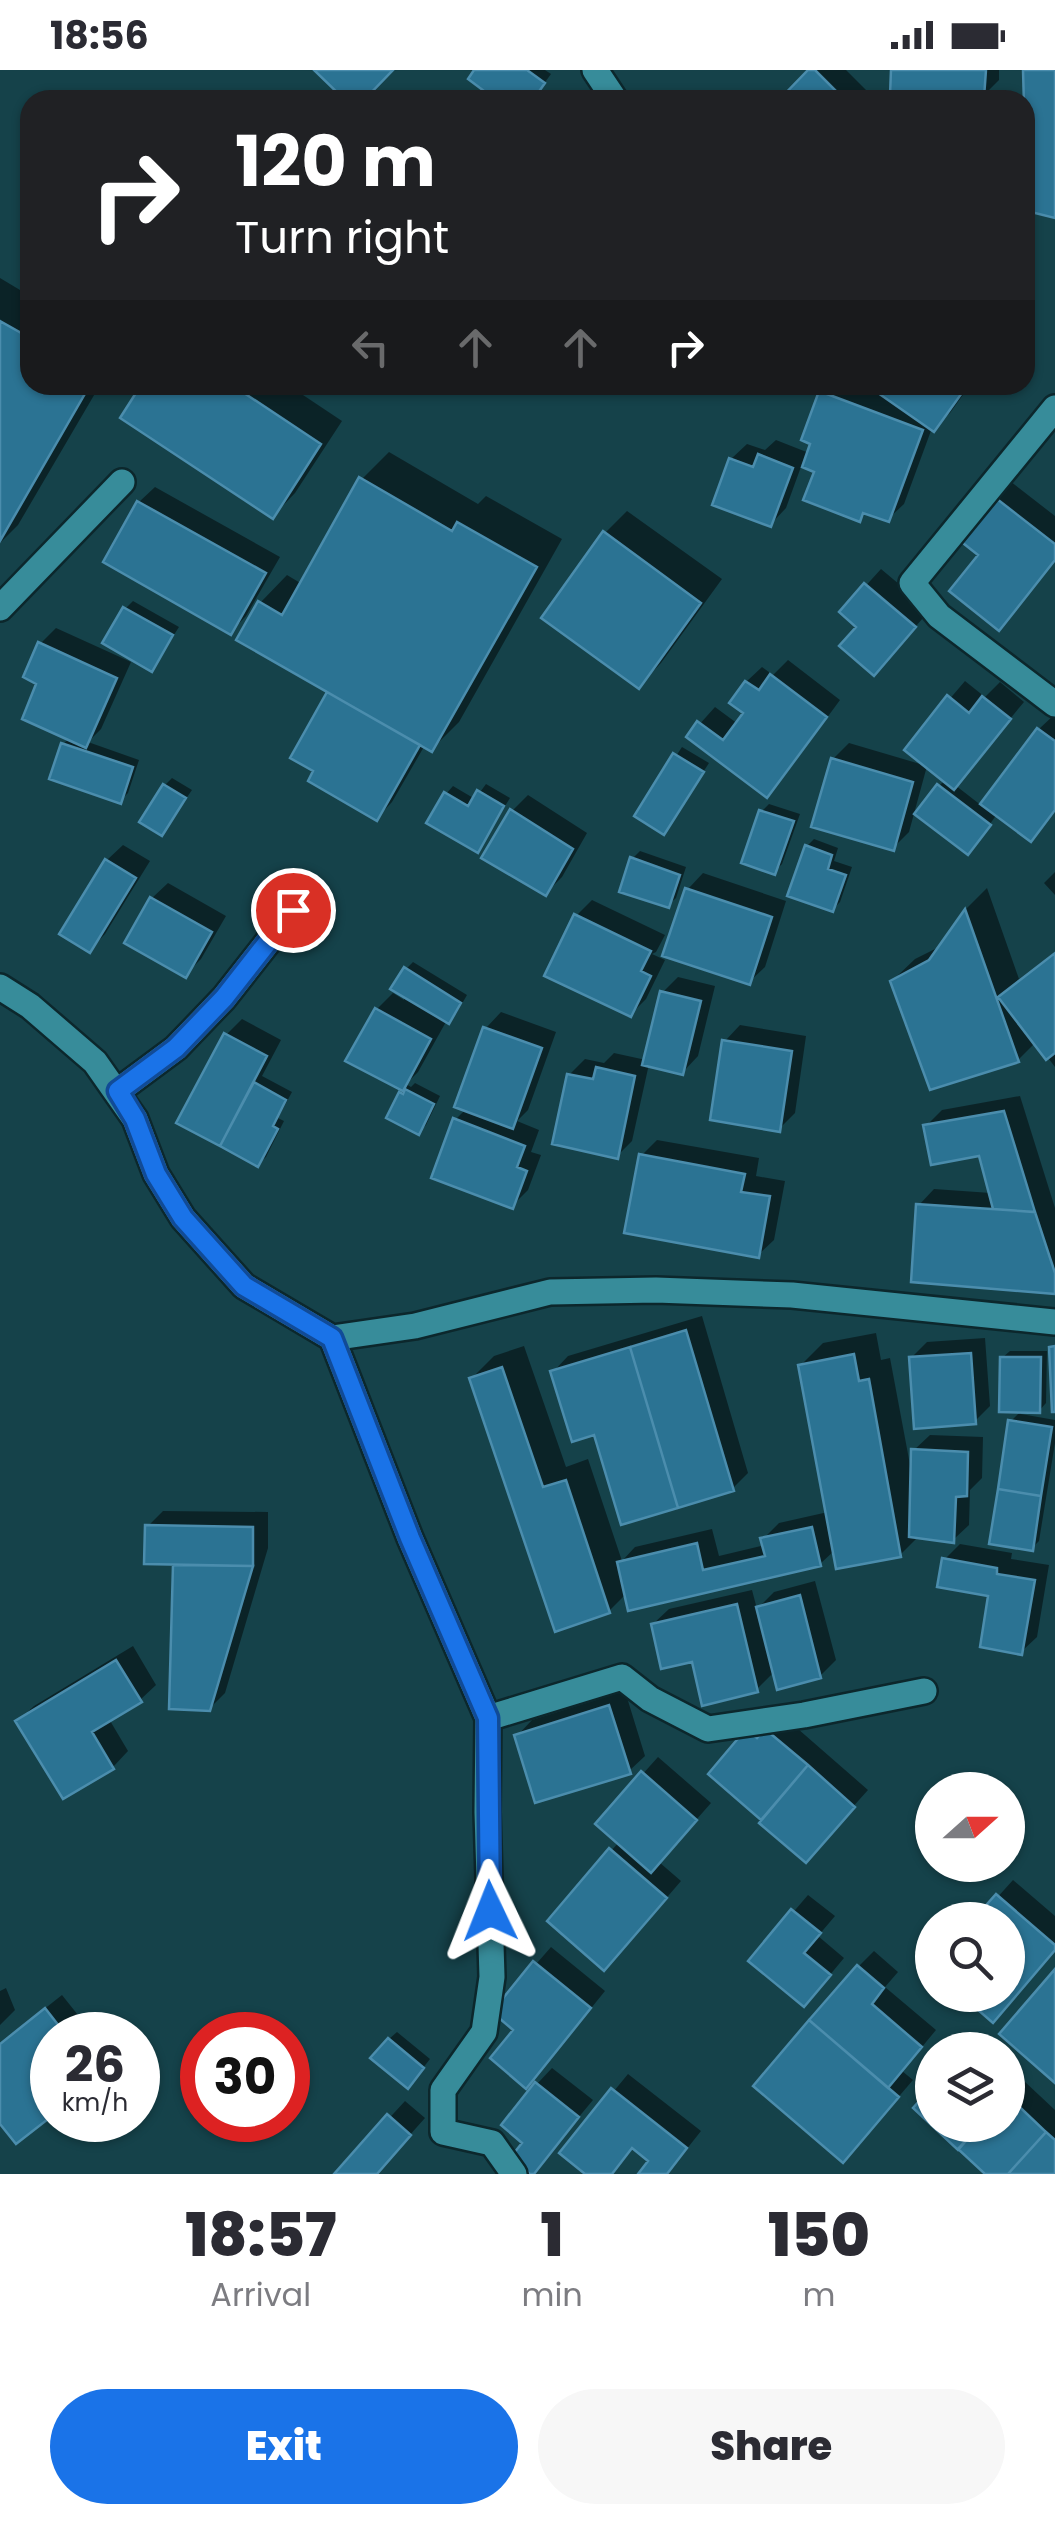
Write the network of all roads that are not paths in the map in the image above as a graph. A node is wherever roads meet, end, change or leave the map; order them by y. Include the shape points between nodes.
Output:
1 (1055, 408) edge
2 (122, 482) dead end
3 (0, 608) edge
4 (1055, 704) edge
5 (293, 910) dead end
6 (0, 987) edge
7 (118, 1091) junction
8 (1055, 1322) edge
9 (332, 1338) junction
10 (924, 1691) dead end
11 (488, 1718) junction
12 (514, 2174) edge

1 - 4 street via 912,583 939,616
2 - 3 street
5 - 7 street via 176,1048
6 - 7 street via 95,1062
7 - 9 street via 183,1218 244,1286
8 - 9 street via 792,1294 567,1292
9 - 11 street
10 - 11 street via 708,1729 622,1677
11 - 12 street via 492,1976 484,2032 444,2090 444,2132 492,2142

